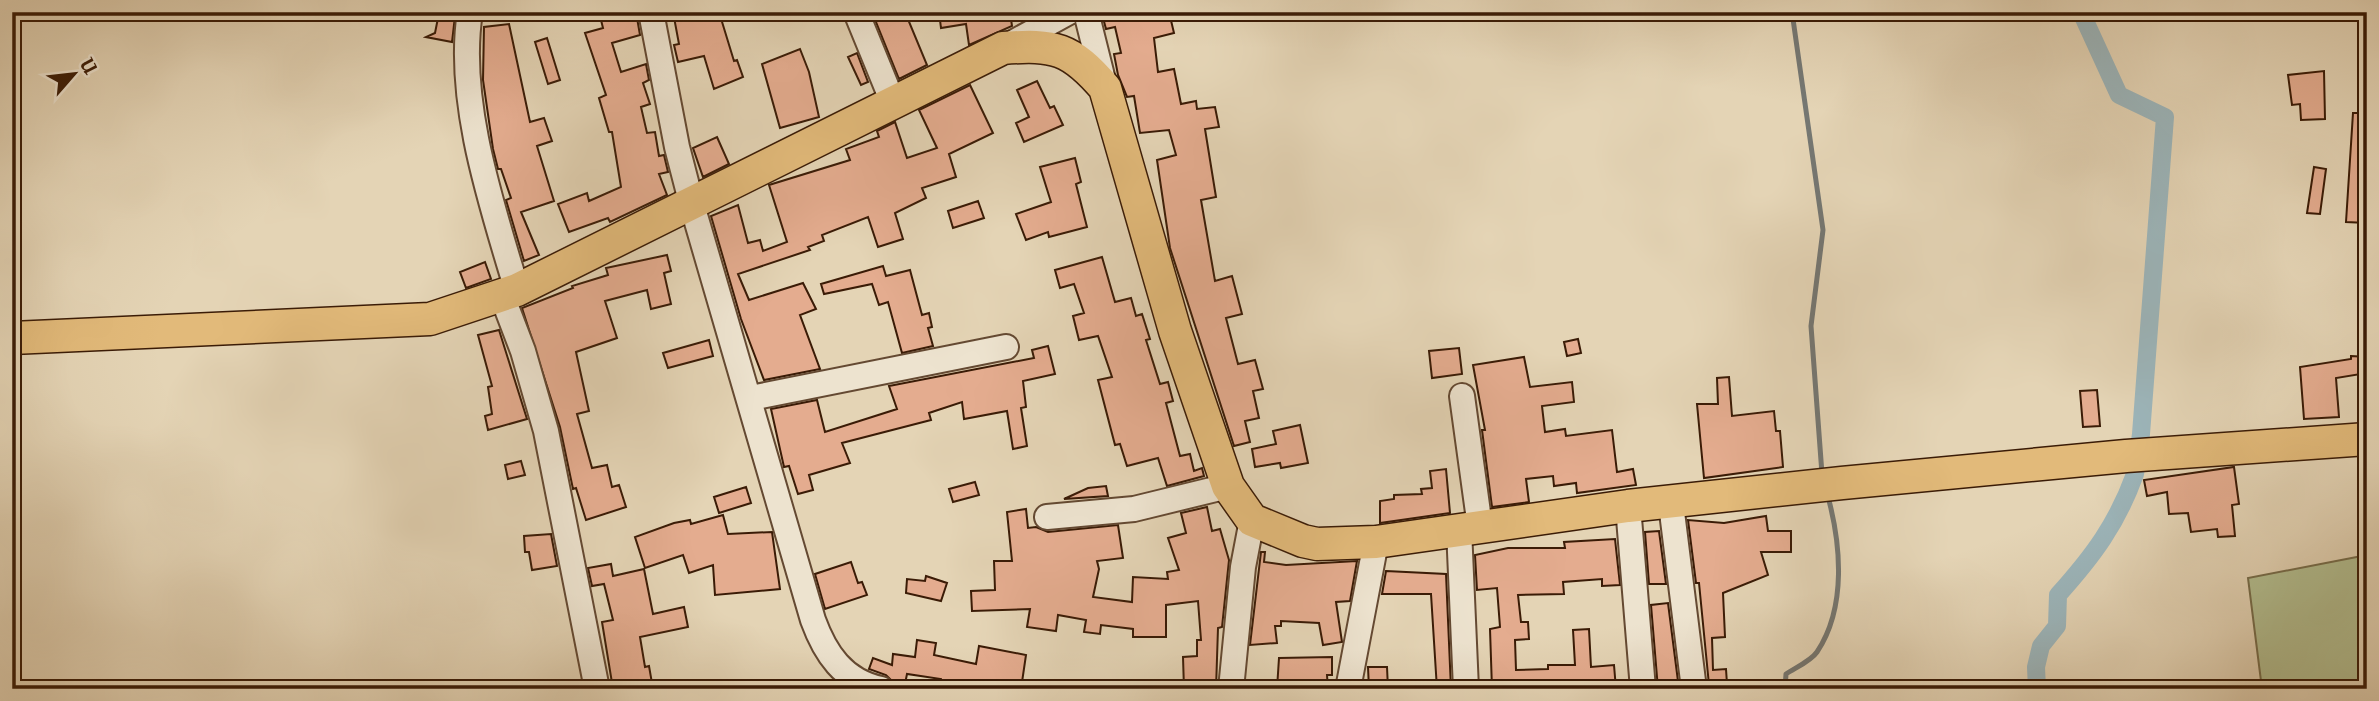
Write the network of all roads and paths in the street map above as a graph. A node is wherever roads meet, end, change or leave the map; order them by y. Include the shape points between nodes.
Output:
1 (470, 12) edge
2 (651, 12) edge
3 (856, 12) edge
4 (1069, 12) edge
5 (1086, 12) edge
6 (1003, 48) junction
7 (1105, 88) junction
8 (894, 105) junction
9 (692, 205) junction
10 (509, 293) junction
11 (12, 338) edge
12 (1006, 347) dead end
13 (1462, 396) dead end
14 (751, 398) junction
15 (2367, 439) edge
16 (1228, 486) junction
17 (1671, 504) junction
18 (1628, 506) junction
19 (1046, 517) dead end
20 (1252, 520) junction
21 (1469, 528) junction
22 (1376, 542) junction
23 (597, 689) edge
24 (881, 689) edge
25 (1231, 689) edge
26 (1348, 689) edge
27 (1466, 689) edge
28 (1643, 689) edge
29 (1694, 689) edge

1 - 10 street via 465,42 468,85
2 - 9 street
3 - 8 street
4 - 6 street
5 - 7 street
6 - 7 main road via 1031,46 1066,52
6 - 8 main road
7 - 16 main road via 1175,331
8 - 9 main road
9 - 10 main road
9 - 14 street
10 - 11 main road via 443,316 391,322
10 - 23 street via 546,431
12 - 14 street
13 - 21 street
14 - 24 street via 820,639 841,668
15 - 17 main road via 2126,456
16 - 19 street via 1134,509
16 - 20 main road
17 - 18 main road
17 - 29 street
18 - 21 main road
18 - 28 street
20 - 22 main road via 1310,543
20 - 25 street
21 - 22 main road
21 - 27 street
22 - 26 street

